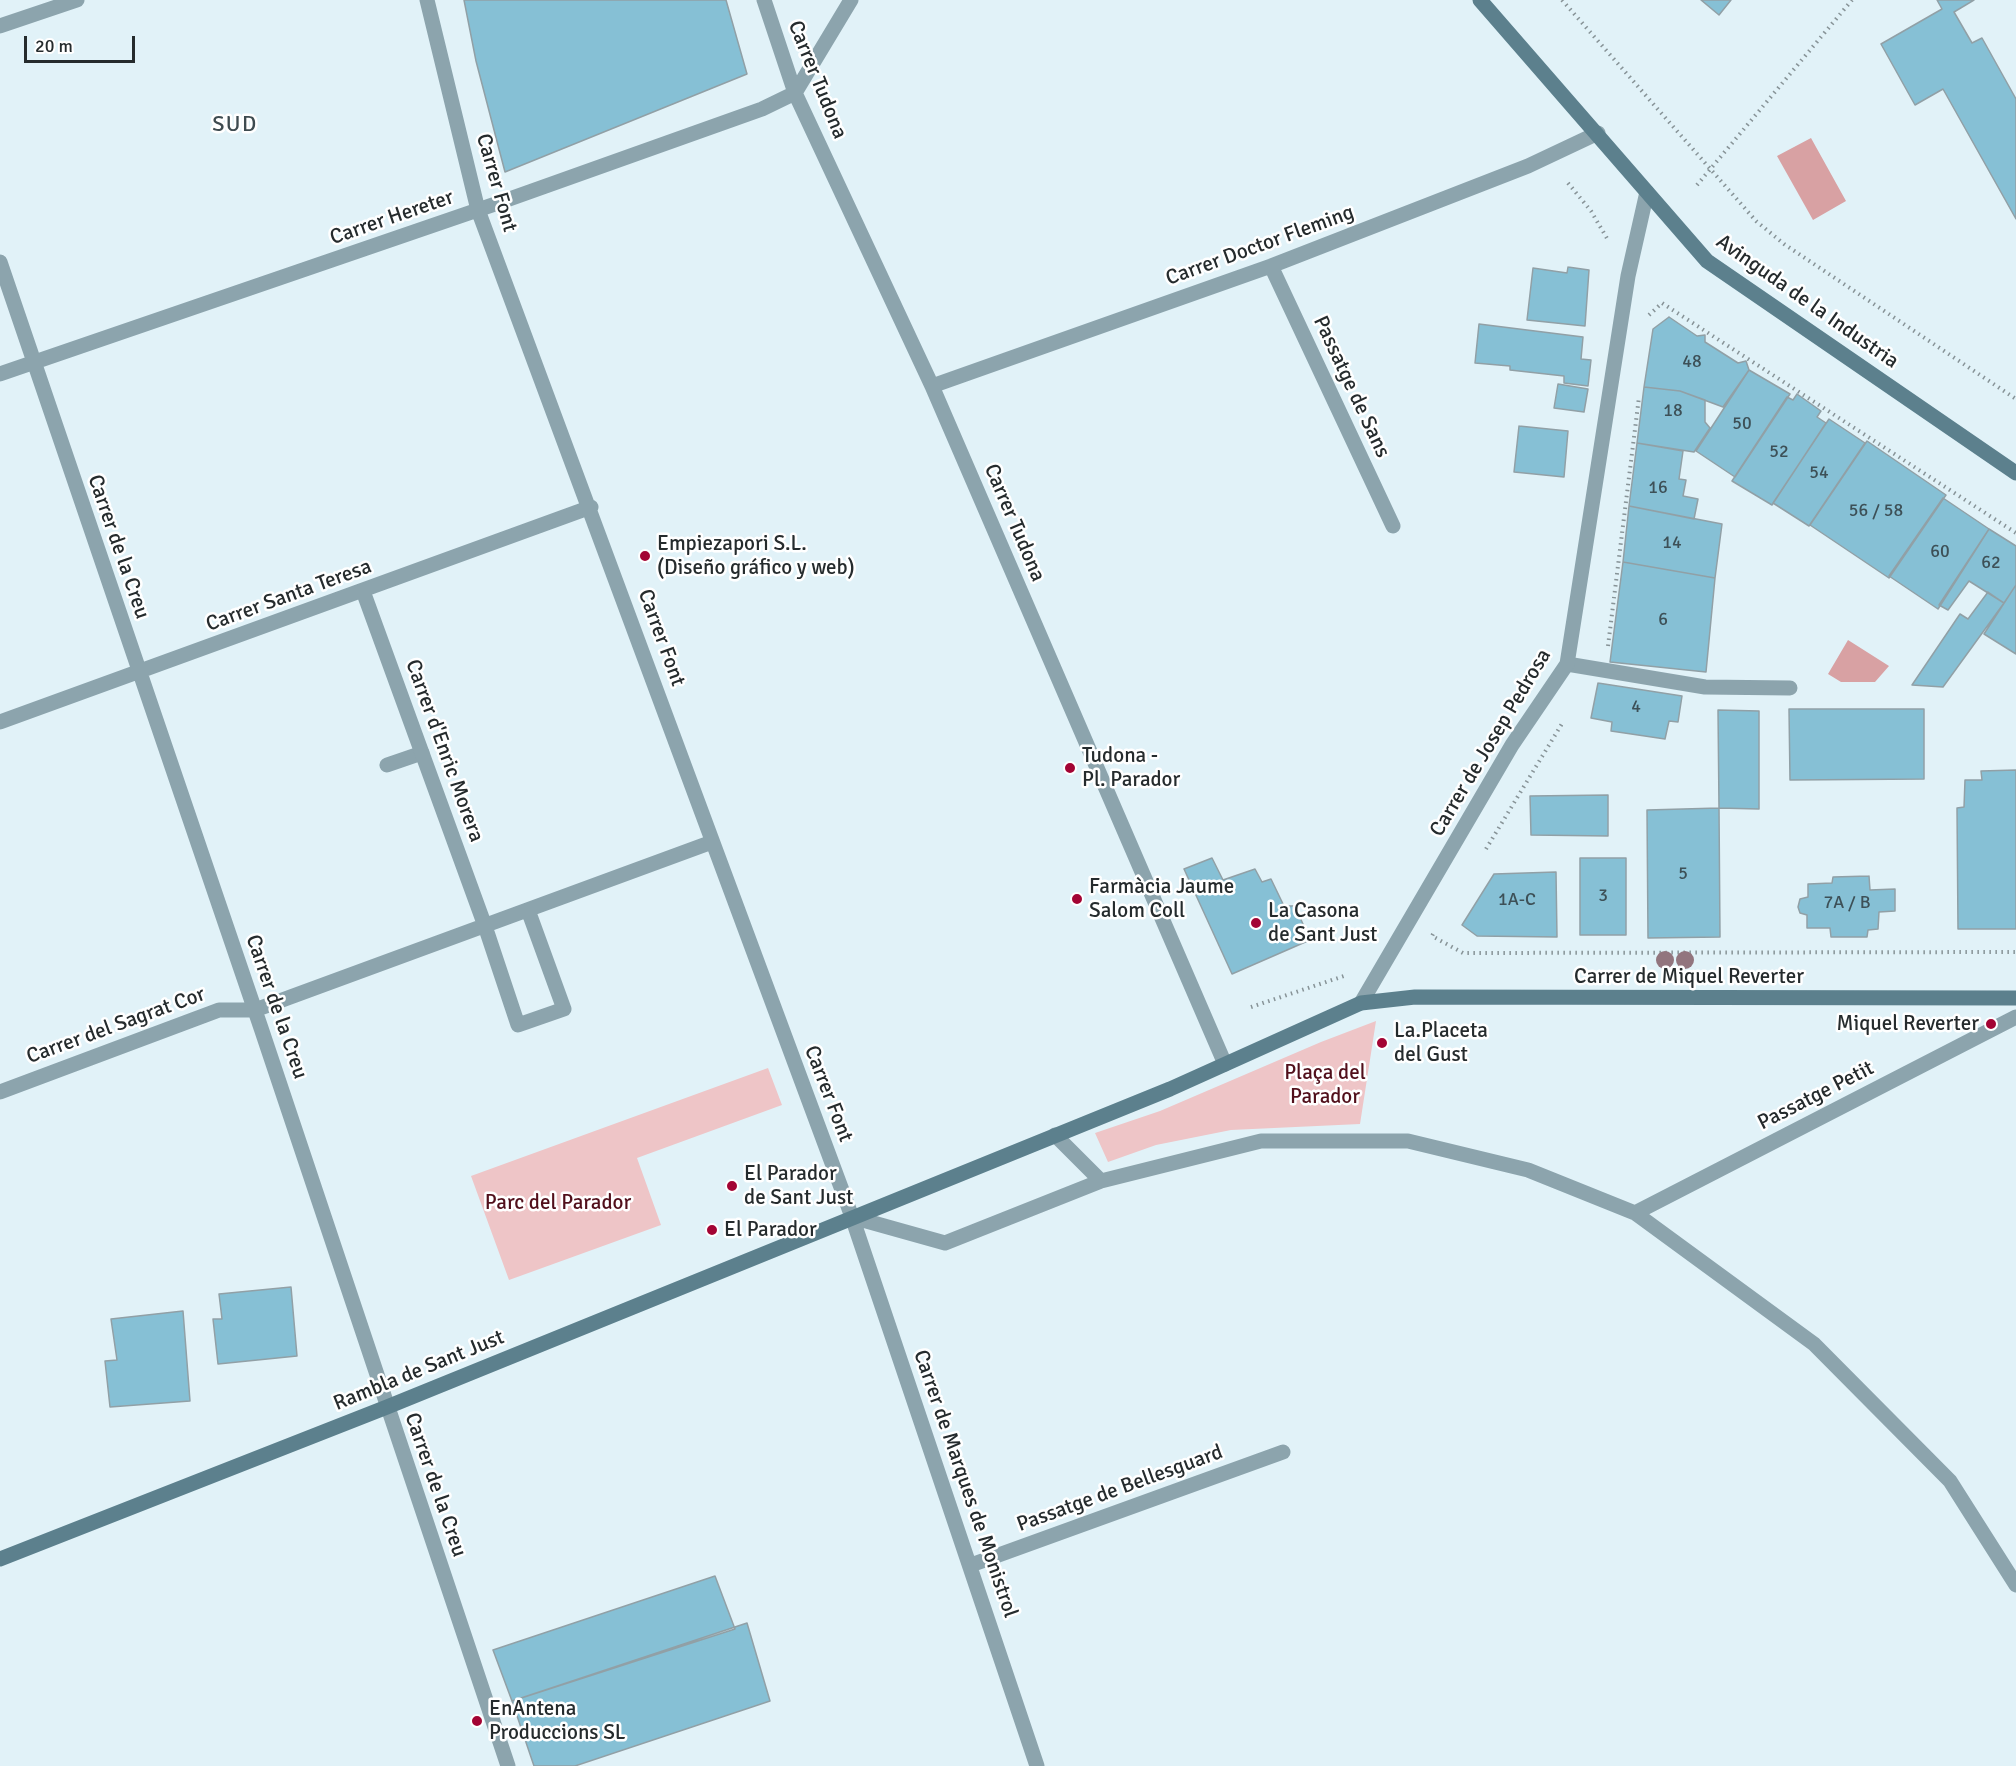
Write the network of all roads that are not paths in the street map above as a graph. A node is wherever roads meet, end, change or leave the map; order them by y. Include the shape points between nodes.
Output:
1 (77, 0) edge
2 (427, 0) edge
3 (764, 0) edge
4 (851, 0) edge
5 (1480, 0) edge
6 (0, 26) edge
7 (795, 93) junction
8 (1598, 133) junction
9 (1647, 192) junction
10 (478, 210) junction
11 (0, 262) edge
12 (1271, 266) junction
13 (34, 362) junction
14 (0, 374) edge
15 (932, 386) junction
16 (2016, 473) edge
17 (591, 507) junction
18 (1393, 526) dead end
19 (363, 591) junction
20 (1568, 664) junction
21 (139, 673) junction
22 (1790, 688) dead end
23 (0, 722) edge
24 (422, 753) junction
25 (387, 765) dead end
26 (712, 842) junction
27 (528, 910) junction
28 (485, 926) junction
29 (2016, 998) edge
30 (1361, 1003) junction
31 (255, 1010) junction
32 (2016, 1017) edge
33 (1225, 1064) junction
34 (0, 1092) edge
35 (1055, 1135) junction
36 (1101, 1180) junction
37 (1635, 1213) junction
38 (852, 1217) junction
39 (387, 1407) junction
40 (1282, 1452) dead end
41 (0, 1559) edge
42 (971, 1566) junction
43 (2016, 1585) edge
44 (508, 1766) edge
45 (1037, 1766) edge

1 - 6 street
2 - 10 street, Carrer Font
3 - 7 street, Carrer Tudona
4 - 7 street
5 - 8 street, Avinguda de la Industria via 1552,86
7 - 10 street, Carrer Hereter via 762,109
7 - 15 street, Carrer Tudona
8 - 9 street, Avinguda de la Industria
8 - 12 street, Carrer Doctor Fleming via 1528,166
9 - 16 street, Avinguda de la Industria via 1707,261
9 - 20 street, Carrer de Josep Pedrosa via 1628,276
10 - 13 street, Carrer Hereter
10 - 17 street, Carrer Font
11 - 13 street, Carrer de la Creu
12 - 15 street, Carrer Doctor Fleming
12 - 18 street, Passatge de Sans
13 - 14 street, Carrer Hereter
13 - 21 street, Carrer de la Creu
15 - 33 street, Carrer Tudona
17 - 19 street, Carrer Santa Teresa
17 - 26 street, Carrer Font
19 - 21 street, Carrer Santa Teresa
19 - 24 street, Carrer d'Enric Morera
20 - 22 street via 1705,687
20 - 30 street, Carrer de Josep Pedrosa via 1512,745
21 - 23 street, Carrer Santa Teresa
21 - 31 street, Carrer de la Creu
24 - 25 street
24 - 28 street, Carrer d'Enric Morera
26 - 27 street, Carrer del Sagrat Cor
26 - 38 street, Carrer Font
27 - 28 street, Carrer del Sagrat Cor
27 - 28 street via 564,1009 518,1025
28 - 31 street, Carrer del Sagrat Cor
29 - 30 street, Carrer de Miquel Reverter via 1415,997
30 - 33 street
31 - 34 street, Carrer del Sagrat Cor via 219,1010
31 - 39 street, Carrer de la Creu
32 - 37 street, Passatge Petit
33 - 35 street
35 - 36 street
35 - 38 street
36 - 37 street via 1261,1141 1408,1141 1528,1170
36 - 38 street via 945,1242
37 - 43 street via 1814,1344 1950,1481
38 - 39 street, Rambla de Sant Just
38 - 42 street, Carrer de Marques de Monistrol
39 - 41 street, Rambla de Sant Just
39 - 44 street, Carrer de la Creu
40 - 42 street, Passatge de Bellesguard
42 - 45 street, Carrer de Marques de Monistrol

